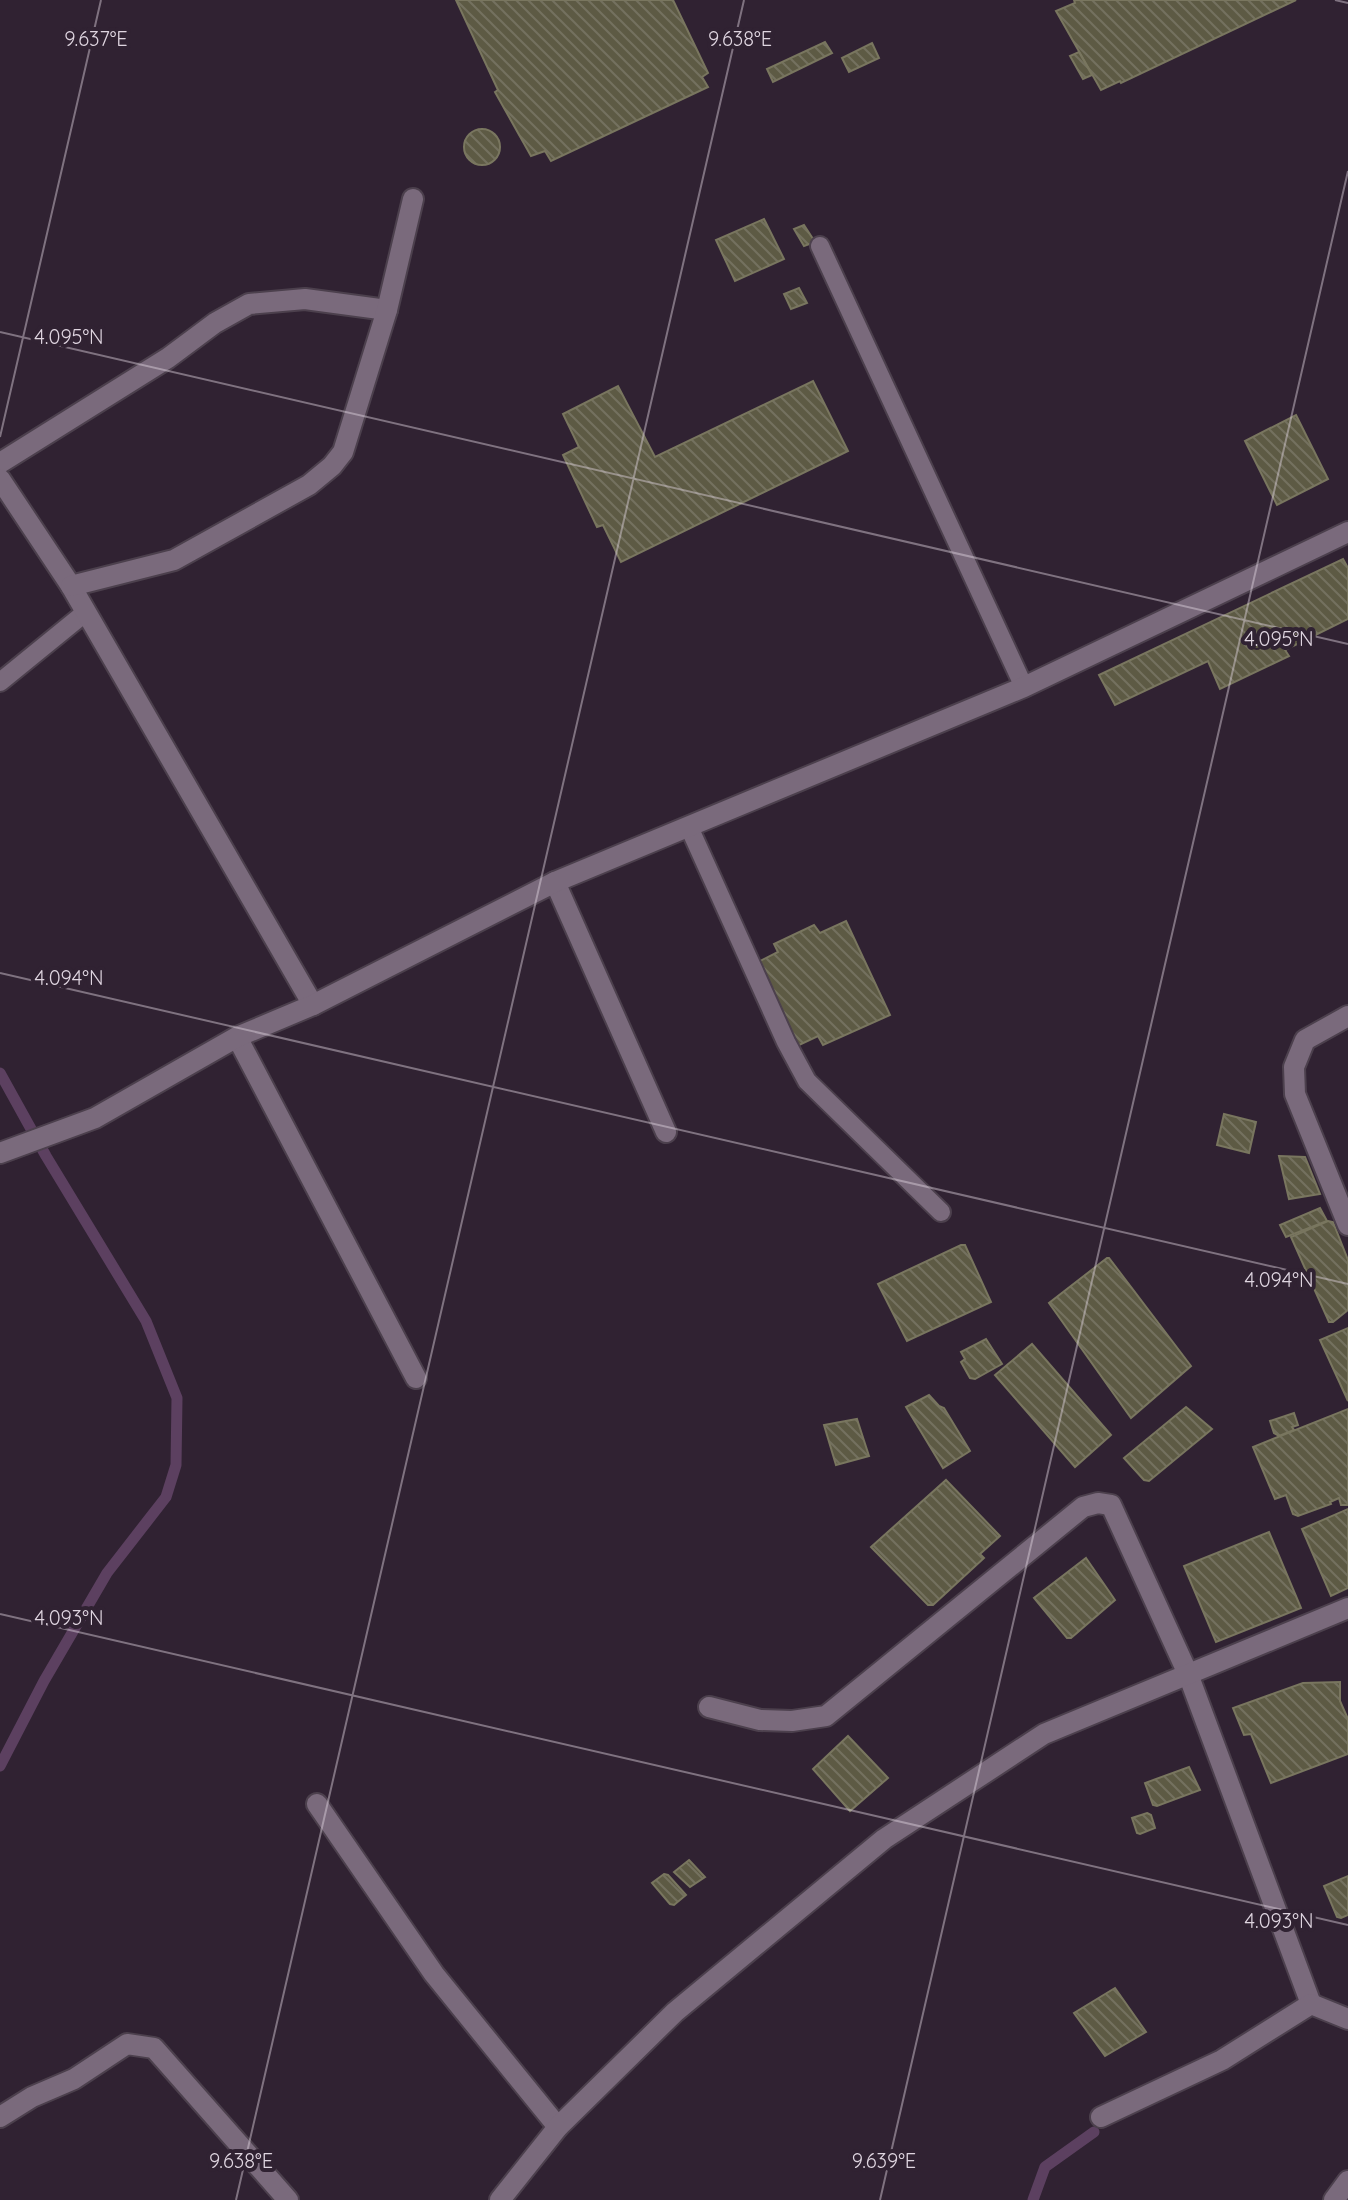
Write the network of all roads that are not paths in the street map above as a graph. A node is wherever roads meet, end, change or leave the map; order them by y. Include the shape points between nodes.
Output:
1 (413, 199) dead end
2 (820, 246) dead end
3 (387, 310) junction
4 (0, 463) edge
5 (0, 479) edge
6 (1348, 532) edge
7 (71, 586) junction
8 (86, 612) junction
9 (0, 682) edge
10 (1024, 687) junction
11 (689, 827) junction
12 (555, 882) junction
13 (313, 1005) junction
14 (1348, 1016) edge
15 (237, 1037) junction
16 (666, 1132) dead end
17 (0, 1153) edge
18 (941, 1212) dead end
19 (1348, 1225) edge
20 (416, 1378) dead end
21 (1348, 1608) edge
22 (1188, 1674) junction
23 (709, 1707) dead end
24 (317, 1804) dead end
25 (1311, 2004) junction
26 (1348, 2019) edge
27 (0, 2117) edge
28 (1101, 2117) dead end
29 (558, 2127) junction
30 (1348, 2181) edge
31 (288, 2200) edge
32 (500, 2200) edge
33 (1334, 2200) edge

1 - 3 street
2 - 10 lane
3 - 4 street via 305,299 249,304
3 - 7 street via 343,452 332,466 309,485 174,560
5 - 7 street
6 - 10 street
7 - 8 street
8 - 9 lane
8 - 13 street
10 - 11 street
11 - 12 street
11 - 18 lane via 807,1081
12 - 13 street
12 - 16 street
13 - 15 street
14 - 19 street via 1305,1040 1294,1067 1295,1094
15 - 17 street via 95,1118
15 - 20 street
21 - 22 street
22 - 23 street via 1111,1505 1098,1503 1083,1507 826,1716 760,1720
22 - 25 street
22 - 29 street via 1044,1734 884,1839 675,2012
24 - 29 street via 434,1974
25 - 26 street
25 - 28 street via 1222,2060
27 - 31 street via 127,2044 154,2048
29 - 32 street
30 - 33 street

